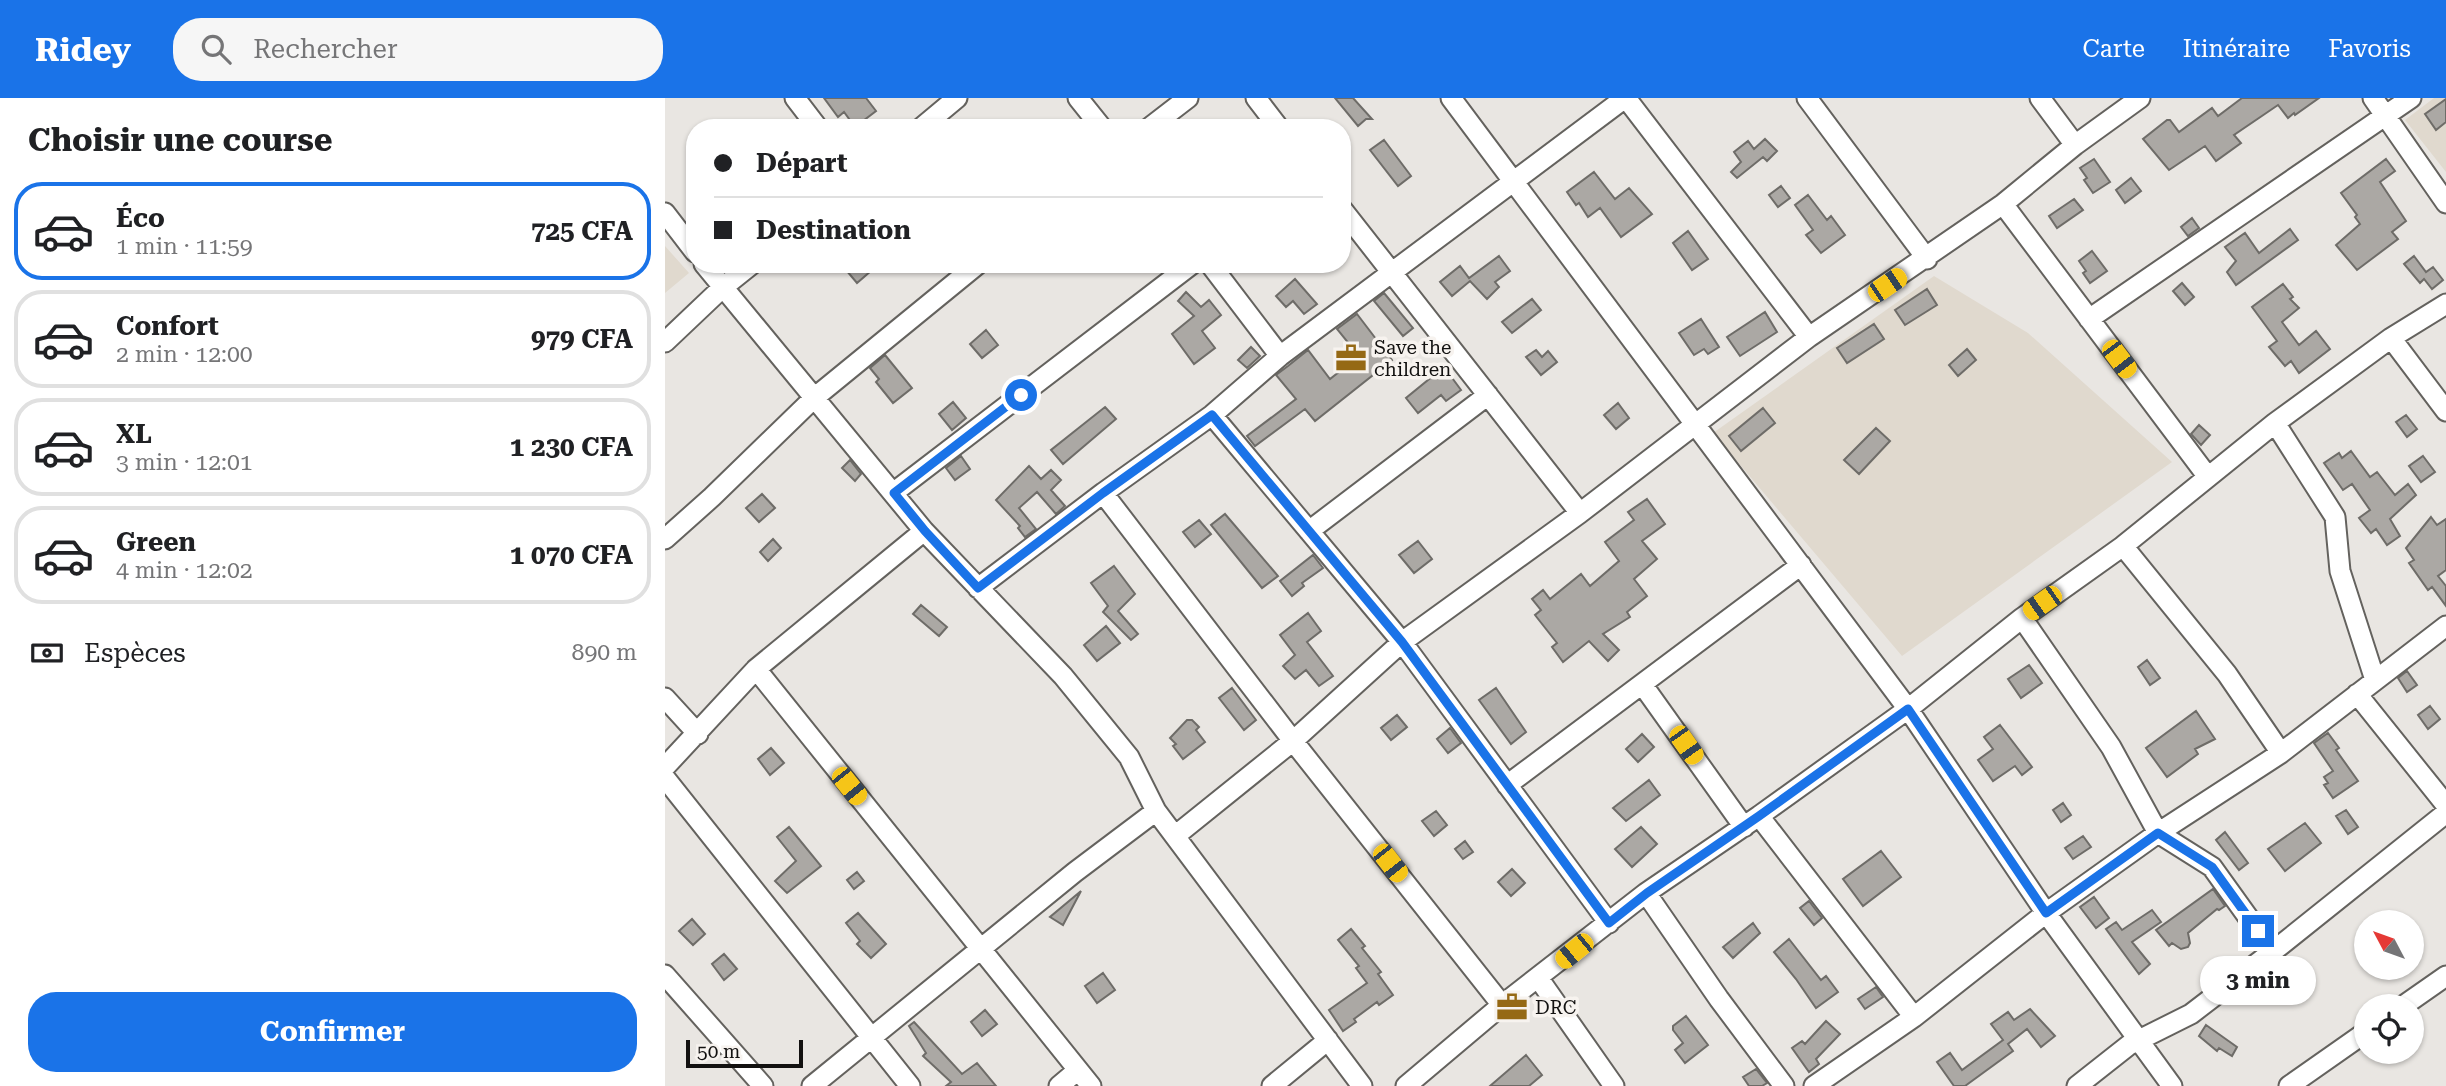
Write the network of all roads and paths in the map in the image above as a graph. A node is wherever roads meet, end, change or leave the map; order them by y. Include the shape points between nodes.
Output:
1 (795, 98) edge
2 (957, 98) edge
3 (1078, 98) edge
4 (1188, 98) edge
5 (1255, 98) edge
6 (1451, 98) edge
7 (1626, 98) edge
8 (1807, 98) edge
9 (2040, 98) edge
10 (2140, 98) edge
11 (2373, 98) edge
12 (2411, 98) edge
13 (2386, 117) junction
14 (811, 119) edge
15 (932, 119) edge
16 (1095, 119) edge
17 (1161, 119) edge
18 (1272, 119) edge
19 (2075, 145) junction
20 (1513, 180) junction
21 (2446, 203) edge
22 (2003, 204) junction
23 (665, 213) edge
24 (1351, 220) edge
25 (686, 240) edge
26 (1927, 259) junction
27 (1391, 271) junction
28 (711, 273) edge
29 (741, 273) edge
30 (967, 273) edge
31 (1180, 273) edge
32 (1217, 273) edge
33 (722, 288) junction
34 (2446, 304) edge
35 (2089, 319) junction
36 (1809, 337) junction
37 (2391, 338) junction
38 (665, 342) edge
39 (1280, 356) junction
40 (1488, 395) junction
41 (814, 398) junction
42 (2446, 411) edge
43 (1212, 415) junction
44 (2275, 423) junction
45 (1695, 424) junction
46 (2208, 477) junction
47 (894, 493) junction
48 (1103, 493) junction
49 (1580, 513) junction
50 (925, 531) junction
51 (1309, 531) junction
52 (665, 539) edge
53 (2123, 546) junction
54 (1801, 565) junction
55 (978, 588) junction
56 (2022, 618) junction
57 (2446, 626) edge
58 (1402, 642) junction
59 (756, 669) junction
60 (2375, 680) junction
61 (1642, 684) junction
62 (2357, 694) junction
63 (665, 698) edge
64 (1908, 709) junction
65 (698, 734) junction
66 (1293, 741) junction
67 (2281, 753) junction
68 (665, 767) edge
69 (665, 778) edge
70 (1507, 785) junction
71 (2446, 805) edge
72 (1156, 811) junction
73 (2446, 813) edge
74 (1752, 821) junction
75 (2158, 833) junction
76 (1175, 836) junction
77 (1647, 893) junction
78 (2046, 913) junction
79 (1609, 923) junction
80 (983, 949) junction
81 (2273, 952) junction
82 (665, 975) edge
83 (2446, 976) edge
84 (1539, 979) junction
85 (2420, 994) edge
86 (1502, 1005) junction
87 (1914, 1017) junction
88 (872, 1038) junction
89 (1328, 1040) junction
90 (2139, 1040) junction
91 (2354, 1040) edge
92 (1078, 1070) junction
93 (763, 1086) edge
94 (811, 1086) edge
95 (910, 1086) edge
96 (1059, 1086) edge
97 (1091, 1086) edge
98 (1272, 1086) edge
99 (1362, 1086) edge
100 (1406, 1086) edge
101 (1614, 1086) edge
102 (1784, 1086) edge
103 (1814, 1086) edge
104 (2077, 1086) edge
105 (2172, 1086) edge
106 (2289, 1086) edge

1 - 14 street
2 - 15 street
3 - 16 street
4 - 17 street
5 - 18 street
6 - 20 street
7 - 20 street
7 - 36 street
8 - 26 street
9 - 19 street
10 - 19 street
11 - 13 street
12 - 13 street
13 - 21 street
13 - 35 street
19 - 22 street
20 - 27 street
20 - 45 street
22 - 26 street
22 - 35 street
23 - 25 street
24 - 27 street
26 - 36 street
27 - 39 street
27 - 40 street
28 - 33 street
29 - 33 street
30 - 41 street
31 - 47 street
32 - 39 street
33 - 38 street
33 - 41 street
34 - 37 street
35 - 46 street
36 - 45 street
37 - 42 street
37 - 44 street
39 - 43 street
40 - 49 street
40 - 51 street
41 - 47 street
41 - 52 street
43 - 48 street
43 - 51 street
44 - 46 street
44 - 60 street via 2335,517 2340,571
45 - 49 street
45 - 54 street
46 - 53 street
47 - 50 street
48 - 55 street
48 - 66 street
49 - 58 street
50 - 55 street
50 - 59 street
51 - 58 street
53 - 56 street
53 - 67 street via 2227,674
54 - 61 street
54 - 64 street
55 - 72 street via 1063,676 1129,757
56 - 64 street
56 - 75 street via 2111,747
57 - 60 street
58 - 66 street
58 - 70 street
59 - 65 street
59 - 80 street
60 - 62 street
61 - 70 street
61 - 74 street
62 - 67 street
62 - 71 street
63 - 65 street
64 - 74 street
64 - 78 street
65 - 68 street
66 - 76 street
66 - 86 street
67 - 75 street
69 - 88 street
70 - 79 street
72 - 76 street
72 - 80 street
73 - 81 street
74 - 77 street
74 - 87 street
75 - 78 street
75 - 81 street via 2212,867
76 - 89 street
77 - 79 street
77 - 102 street
78 - 87 street
78 - 90 street
79 - 84 street
80 - 88 street
80 - 92 street
81 - 90 street via 2191,1014
82 - 93 street
83 - 85 street
84 - 86 street
84 - 101 street
86 - 100 street
87 - 103 street
88 - 94 street
88 - 95 street
89 - 98 street
89 - 99 street
90 - 104 street
90 - 105 street
91 - 106 street
92 - 96 street
92 - 97 street

